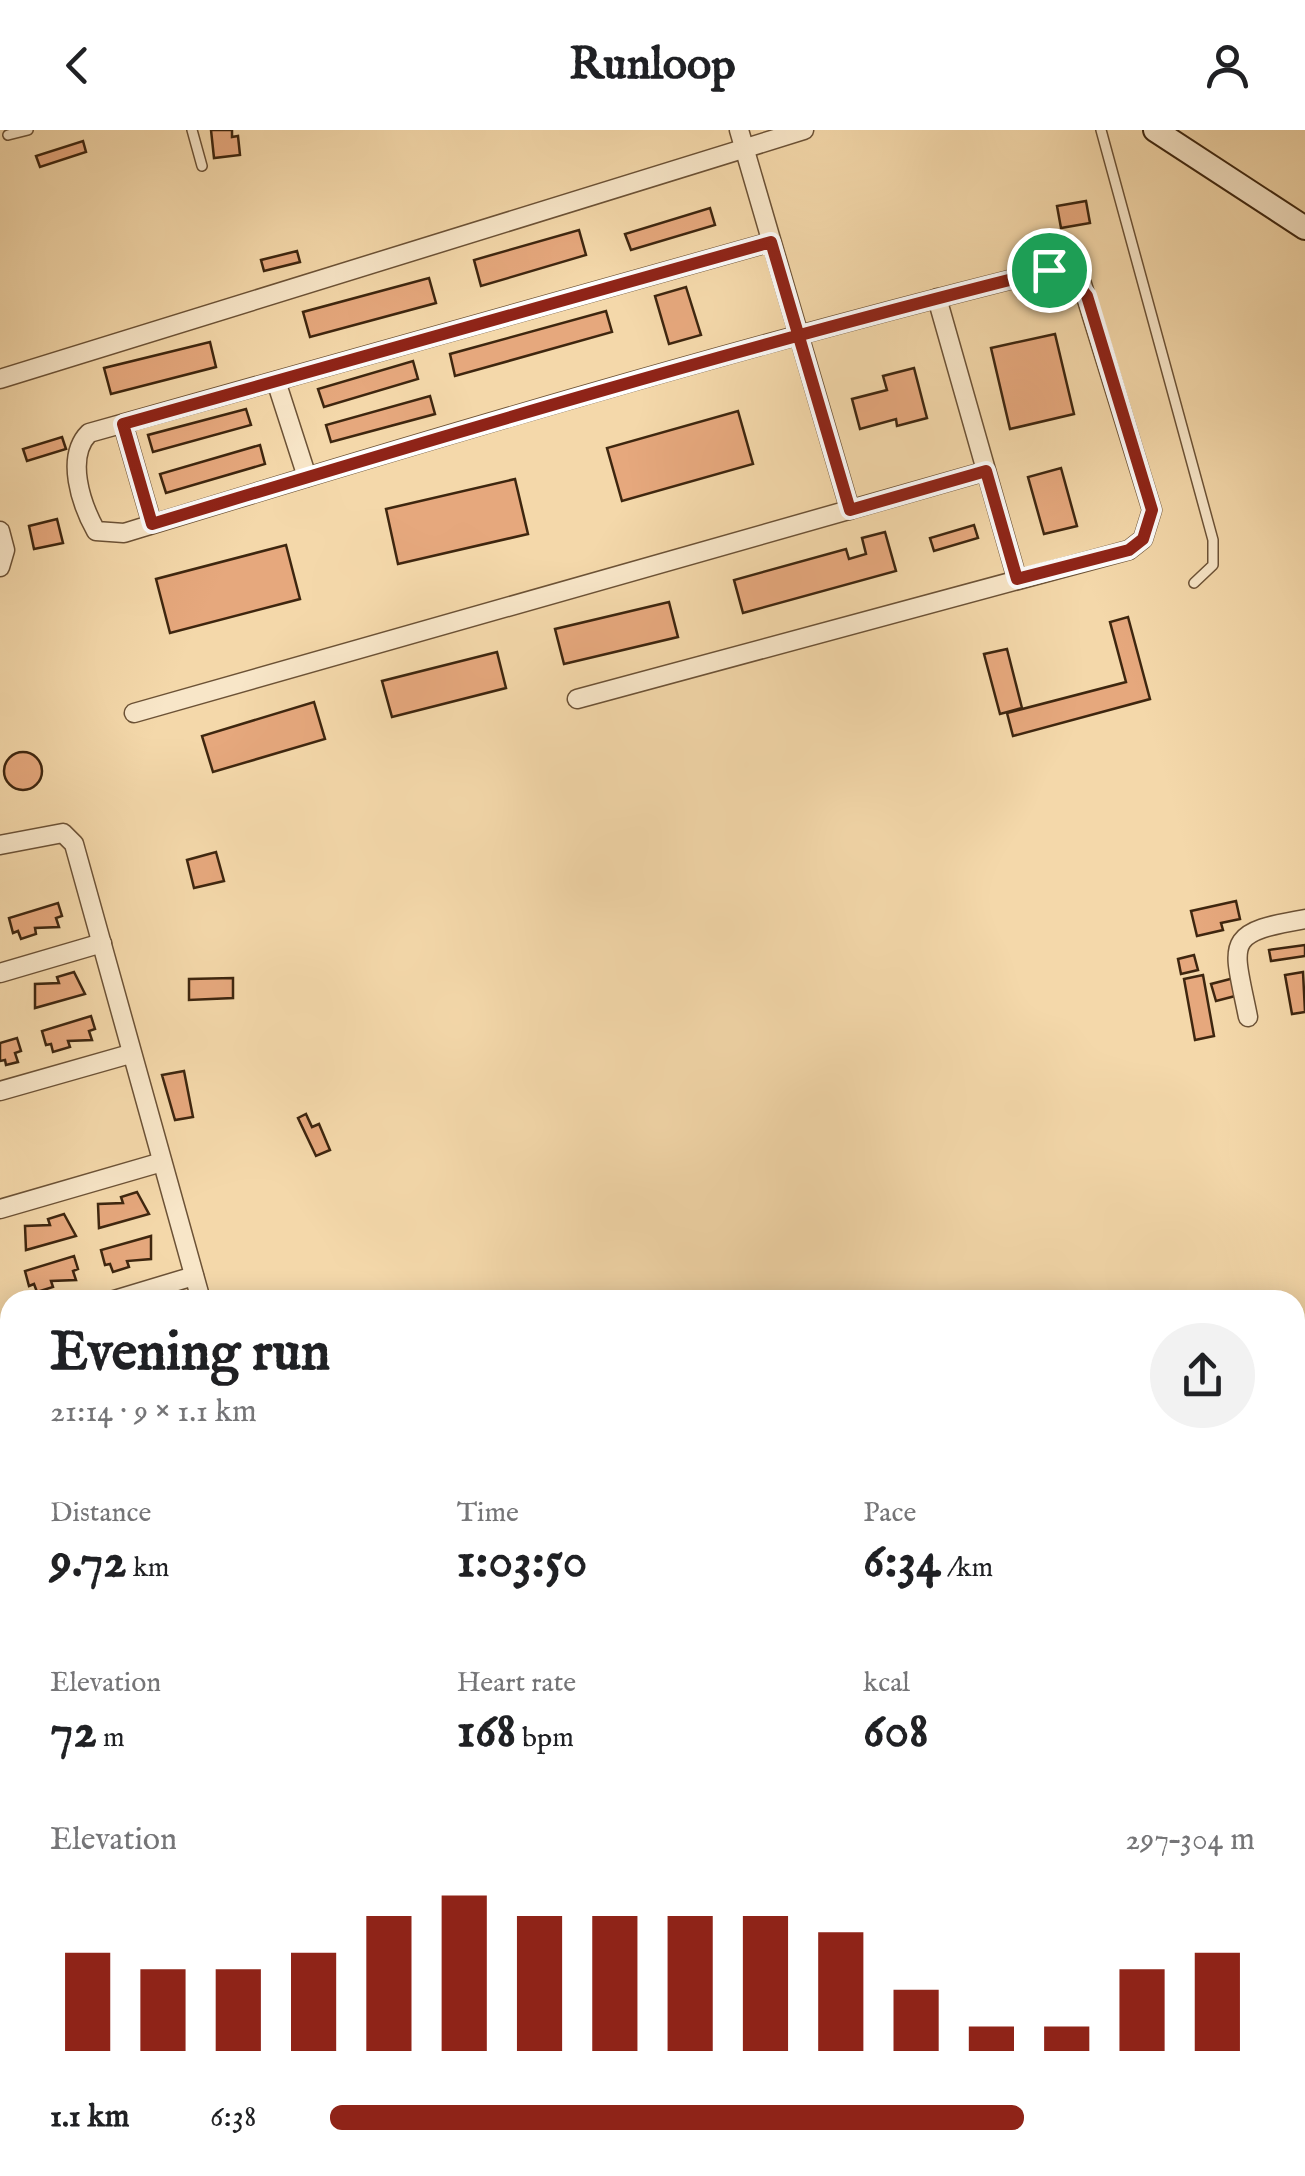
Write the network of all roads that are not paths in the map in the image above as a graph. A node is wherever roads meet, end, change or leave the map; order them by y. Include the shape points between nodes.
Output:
1 (28, 130) edge
2 (192, 130) edge
3 (804, 130) edge
4 (1101, 130) edge
5 (1155, 130) edge
6 (8, 135) dead end
7 (742, 139) edge
8 (202, 166) dead end
9 (1305, 228) edge
10 (771, 242) junction
11 (937, 298) junction
12 (797, 337) junction
13 (0, 379) edge
14 (276, 380) junction
15 (123, 424) junction
16 (986, 471) junction
17 (307, 477) junction
18 (850, 510) junction
19 (152, 524) junction
20 (0, 531) edge
21 (0, 567) edge
22 (1017, 579) junction
23 (1194, 583) dead end
24 (577, 699) dead end
25 (134, 714) dead end
26 (0, 844) edge
27 (1305, 920) edge
28 (102, 943) junction
29 (0, 972) edge
30 (1248, 1016) dead end
31 (130, 1054) junction
32 (0, 1091) edge
33 (162, 1162) junction
34 (0, 1209) edge
35 (194, 1276) junction
36 (147, 1290) edge
37 (198, 1290) edge

1 - 6 lane
2 - 8 lane
3 - 7 street
4 - 23 lane via 1213,540 1214,565
5 - 9 main road
7 - 10 street
7 - 13 street
10 - 12 street
10 - 14 street
11 - 12 street
11 - 16 street
11 - 22 street via 1049,270 1068,272 1082,284 1152,510 1143,539 1129,550
12 - 17 street
12 - 18 street
14 - 15 street
14 - 17 street
15 - 19 street
15 - 19 street via 89,434 77,445 91,521 106,534
16 - 18 street
16 - 22 street
17 - 19 street
18 - 25 street
20 - 21 street
22 - 24 street
26 - 28 street via 64,833 74,844
27 - 30 street via 1248,932 1238,944
28 - 29 street
28 - 31 street
31 - 32 street
31 - 33 street
33 - 34 street
33 - 35 street
35 - 36 street
35 - 37 street

